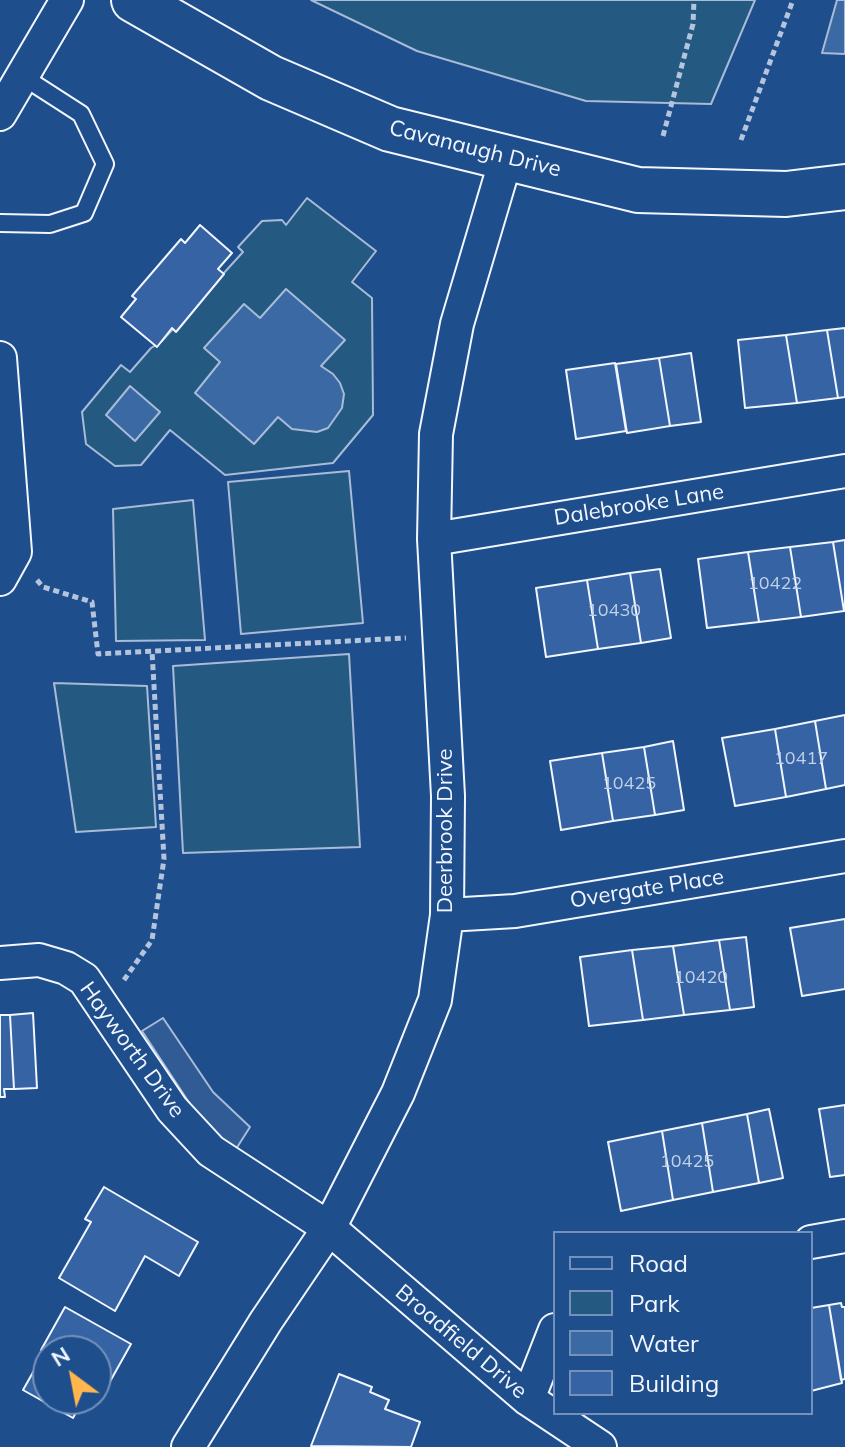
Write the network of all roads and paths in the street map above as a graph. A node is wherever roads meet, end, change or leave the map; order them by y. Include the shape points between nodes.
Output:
1 (67, 0) edge
2 (134, 0) edge
3 (694, 0) edge
4 (793, 0) edge
5 (22, 76) junction
6 (0, 114) edge
7 (663, 136) dead end
8 (741, 140) dead end
9 (506, 159) junction
10 (845, 187) edge
11 (0, 223) edge
12 (0, 358) edge
13 (845, 471) edge
14 (434, 539) junction
15 (7, 566) edge
16 (439, 637) junction
17 (152, 651) junction
18 (845, 856) edge
19 (447, 915) junction
20 (0, 963) edge
21 (98, 997) junction
22 (329, 1228) junction
23 (845, 1236) edge
24 (813, 1242) edge
25 (553, 1335) edge
26 (528, 1399) junction
27 (188, 1447) edge
28 (600, 1447) edge

1 - 5 street
2 - 9 street, Cavanaugh Drive via 271,78 377,124
3 - 7 path via 693,24
4 - 8 path
5 - 6 street
5 - 11 lane via 81,114 105,164 84,213 50,224
9 - 10 street, Cavanaugh Drive via 638,190 786,194
9 - 14 street, Deerbrook Drive via 457,324 436,434
12 - 15 street
13 - 14 street, Dalebrooke Lane
14 - 16 street, Deerbrook Drive
15 - 17 path via 43,587 92,602 98,654
16 - 17 path
16 - 19 street, Deerbrook Drive via 448,796
17 - 21 path via 164,859 152,940 120,985
18 - 19 street, Overgate Place via 515,911
19 - 22 street, Deerbrook Drive via 435,1000 398,1093
20 - 21 street, Hayworth Drive via 39,960 66,968
21 - 22 street, Hayworth Drive via 172,1109 211,1151
22 - 26 street, Broadfield Drive
22 - 27 street, Deerbrook Drive
23 - 24 street
25 - 26 street
26 - 28 street, Broadfield Drive

